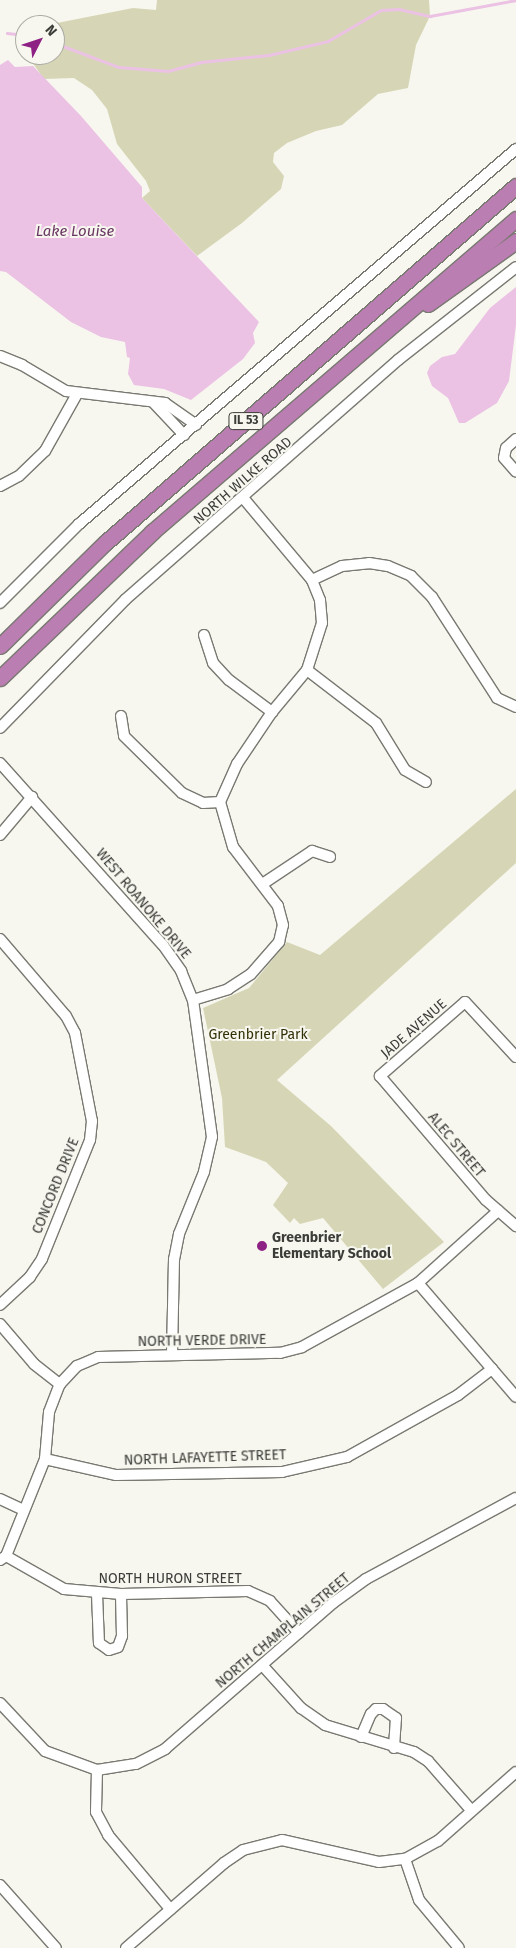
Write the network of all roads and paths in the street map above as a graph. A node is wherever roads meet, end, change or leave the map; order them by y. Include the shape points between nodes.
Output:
1 (516, 149) edge
2 (516, 185) edge
3 (516, 219) edge
4 (516, 241) edge
5 (516, 267) edge
6 (404, 316) junction
7 (0, 356) edge
8 (77, 394) junction
9 (154, 403) junction
10 (196, 425) junction
11 (184, 435) junction
12 (516, 439) edge
13 (516, 472) edge
14 (0, 486) edge
15 (244, 499) junction
16 (312, 580) junction
17 (0, 603) edge
18 (204, 635) dead end
19 (0, 646) edge
20 (307, 670) junction
21 (0, 678) edge
22 (516, 707) edge
23 (272, 712) junction
24 (121, 716) dead end
25 (0, 728) edge
26 (0, 764) edge
27 (426, 782) dead end
28 (32, 798) junction
29 (220, 802) junction
30 (0, 835) edge
31 (330, 857) dead end
32 (264, 883) junction
33 (0, 939) edge
34 (193, 1000) junction
35 (516, 1058) edge
36 (380, 1076) joint
37 (498, 1211) junction
38 (516, 1226) edge
39 (418, 1283) junction
40 (0, 1305) edge
41 (0, 1324) edge
42 (172, 1354) junction
43 (492, 1370) junction
44 (60, 1384) junction
45 (516, 1398) edge
46 (45, 1459) junction
47 (516, 1498) edge
48 (0, 1499) edge
49 (24, 1510) junction
50 (3, 1558) edge
51 (97, 1594) junction
52 (121, 1594) junction
53 (299, 1633) junction
54 (263, 1666) junction
55 (0, 1703) edge
56 (361, 1737) junction
57 (394, 1748) junction
58 (97, 1770) junction
59 (516, 1772) edge
60 (471, 1810) junction
61 (405, 1859) junction
62 (0, 1885) edge
63 (4, 1898) edge
64 (170, 1909) junction
65 (130, 1947) edge
66 (56, 1948) edge
67 (459, 1948) edge

1 - 10 street
2 - 19 highway, IL 53 via 106,542
3 - 6 highway, IL 53
4 - 6 highway via 439,299
5 - 15 street, NORTH WILKE ROAD via 398,360
6 - 21 highway, IL 53 via 152,532
7 - 8 street via 22,364 66,391
8 - 9 street
8 - 14 street via 45,451 19,476
9 - 10 street via 165,403
9 - 11 street
10 - 11 street
11 - 17 street via 79,524
12 - 13 street via 506,448 504,458
15 - 16 street
15 - 25 street, NORTH WILKE ROAD via 126,599
16 - 20 street via 320,600 322,623
16 - 22 street via 342,566 369,563 388,566 411,576 432,597 497,698
18 - 23 street via 213,663 229,680
20 - 23 street
20 - 27 street via 376,723 405,770
23 - 29 street via 237,764
24 - 29 street via 124,736 182,793 203,802
26 - 28 street, WEST ROANOKE DRIVE
28 - 30 street
28 - 34 street, WEST ROANOKE DRIVE via 163,945 182,971
29 - 32 street via 233,846
31 - 32 street via 312,851
32 - 34 street via 278,906 282,925 279,942 251,974 228,989
33 - 40 street, CONCORD DRIVE via 66,1016 75,1034 92,1121 90,1140 42,1258 30,1277
34 - 42 street, WEST ROANOKE DRIVE via 212,1137 204,1172 179,1234 174,1259
35 - 36 street, JADE AVENUE via 465,1002
36 - 37 street, ALEC STREET
37 - 38 street, ALEC STREET
37 - 39 street, NORTH VERDE DRIVE
39 - 42 street, NORTH VERDE DRIVE via 302,1346 280,1353
39 - 43 street
41 - 44 street via 34,1364
42 - 44 street, NORTH VERDE DRIVE via 98,1357 77,1366
43 - 45 street
43 - 46 street, NORTH LAFAYETTE STREET via 458,1395 346,1457 282,1472 116,1475
44 - 46 street, NORTH VERDE DRIVE via 49,1412
46 - 49 street, NORTH VERDE DRIVE
47 - 53 street, NORTH CHAMPLAIN STREET via 366,1580
48 - 49 street
49 - 50 street, NORTH VERDE DRIVE
50 - 51 street, NORTH HURON STREET via 64,1590
51 - 52 street, NORTH HURON STREET
51 - 52 street via 100,1643 108,1650 118,1647 122,1636
52 - 53 street, NORTH HURON STREET via 248,1591 270,1602
53 - 54 street, NORTH CHAMPLAIN STREET
54 - 56 street via 309,1714 325,1725
54 - 58 street, NORTH CHAMPLAIN STREET via 165,1749 136,1764
55 - 58 street via 45,1751
56 - 57 street
56 - 57 street via 370,1714 376,1709 383,1709 396,1718
57 - 60 street via 414,1752 428,1761
58 - 64 street via 96,1812 108,1835
59 - 60 street
60 - 61 street via 438,1841
61 - 64 street via 379,1862 306,1843 270,1841 234,1855
61 - 67 street via 418,1900
62 - 63 street
63 - 66 street
64 - 65 street

